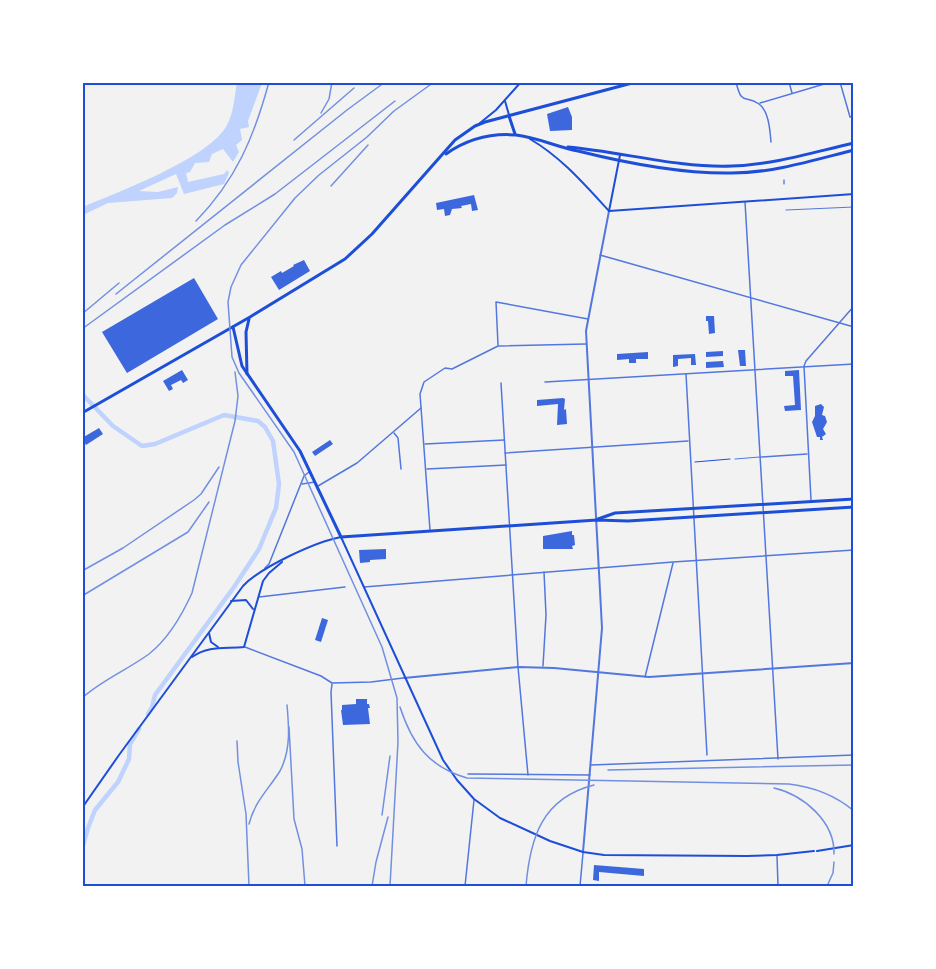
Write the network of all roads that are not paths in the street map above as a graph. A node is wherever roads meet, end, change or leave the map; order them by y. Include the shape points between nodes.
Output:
1 (522, 82) edge
2 (636, 82) edge
3 (736, 82) edge
4 (789, 82) edge
5 (831, 82) edge
6 (840, 82) edge
7 (792, 94) junction
8 (505, 101) junction
9 (758, 103) junction
10 (509, 116) junction
11 (854, 116) edge
12 (475, 126) junction
13 (515, 135) junction
14 (530, 139) junction
15 (771, 142) dead end
16 (854, 143) edge
17 (854, 150) edge
18 (442, 156) junction
19 (620, 157) junction
20 (854, 194) edge
21 (745, 201) junction
22 (854, 207) edge
23 (786, 210) dead end
24 (609, 211) junction
25 (600, 255) junction
26 (750, 297) junction
27 (854, 306) edge
28 (250, 317) junction
29 (588, 319) junction
30 (838, 322) junction
31 (233, 327) junction
32 (854, 327) edge
33 (586, 344) junction
34 (498, 346) junction
35 (854, 364) edge
36 (804, 367) junction
37 (753, 370) junction
38 (686, 374) junction
39 (247, 375) junction
40 (588, 380) junction
41 (544, 382) dead end
42 (501, 383) dead end
43 (422, 407) junction
44 (82, 414) edge
45 (393, 432) junction
46 (504, 440) junction
47 (688, 441) junction
48 (424, 444) junction
49 (593, 447) junction
50 (505, 453) junction
51 (809, 453) junction
52 (760, 457) junction
53 (735, 459) road end
54 (506, 465) junction
55 (426, 469) junction
56 (401, 470) dead end
57 (310, 471) junction
58 (316, 484) junction
59 (301, 485) junction
60 (854, 499) edge
61 (811, 501) junction
62 (762, 504) junction
63 (854, 507) edge
64 (693, 508) junction
65 (762, 513) junction
66 (693, 517) junction
67 (597, 520) junction
68 (509, 526) junction
69 (430, 531) junction
70 (341, 537) junction
71 (854, 550) edge
72 (765, 556) junction
73 (271, 559) junction
74 (284, 560) junction
75 (696, 560) junction
76 (673, 562) junction
77 (274, 564) junction
78 (599, 567) junction
79 (265, 568) junction
80 (544, 572) junction
81 (513, 575) junction
82 (345, 587) dead end
83 (363, 587) junction
84 (257, 598) junction
85 (231, 601) junction
86 (254, 615) junction
87 (210, 630) junction
88 (220, 647) junction
89 (244, 647) junction
90 (190, 659) junction
91 (854, 663) edge
92 (518, 667) junction
93 (543, 667) junction
94 (772, 668) junction
95 (598, 672) junction
96 (702, 673) junction
97 (645, 676) junction
98 (404, 678) junction
99 (332, 683) junction
100 (707, 755) dead end
101 (854, 755) edge
102 (778, 759) junction
103 (591, 765) junction
104 (468, 774) dead end
105 (528, 774) junction
106 (590, 775) junction
107 (474, 799) junction
108 (82, 808) edge
109 (337, 846) dead end
110 (854, 846) edge
111 (583, 852) junction
112 (777, 855) junction
113 (465, 886) edge
114 (580, 886) edge
115 (778, 886) edge

1 - 8 main road
2 - 10 main road
3 - 9 street via 743,99
4 - 7 street
5 - 7 street
6 - 11 street via 850,117
7 - 9 street
8 - 10 main road
8 - 12 main road
9 - 15 street via 765,111
10 - 12 main road
10 - 13 main road
12 - 18 main road via 455,140
13 - 14 main road
13 - 18 main road via 472,140
14 - 19 main road
14 - 24 main road via 571,170
16 - 19 main road via 779,160 729,166
17 - 19 main road via 764,171 733,173 694,171
18 - 28 main road via 356,250
19 - 24 main road
20 - 21 main road
21 - 24 main road
21 - 26 street
22 - 23 lane
24 - 25 street
25 - 26 street
25 - 29 street
26 - 30 street
26 - 37 street
27 - 30 street
28 - 31 main road
28 - 39 main road via 246,332
29 - 33 street
29 - 34 street via 496,302
30 - 32 street
30 - 36 street
31 - 39 main road
31 - 44 main road
33 - 34 street
33 - 40 street
34 - 43 street via 452,369 445,368 424,382 420,392
35 - 36 street
36 - 37 street
36 - 51 street
37 - 38 street
37 - 52 street
38 - 40 street
38 - 47 street
39 - 57 main road
40 - 41 street
40 - 49 street
42 - 46 street
43 - 45 street
43 - 48 street
45 - 56 street via 398,438
45 - 58 street via 350,468
46 - 48 street
46 - 50 street
47 - 49 street
47 - 64 street
48 - 55 street
49 - 50 street
49 - 67 street
50 - 54 street
51 - 52 street
51 - 61 street
52 - 53 lane
52 - 62 street
54 - 55 street
54 - 68 street
55 - 69 street
57 - 58 main road
57 - 59 street
58 - 59 street
58 - 70 main road
59 - 73 street
60 - 61 main road
61 - 62 main road
62 - 64 main road
62 - 65 street
63 - 65 main road
64 - 66 street
64 - 67 main road via 615,513
65 - 66 main road
65 - 72 street
66 - 67 main road
66 - 75 street
67 - 68 main road
67 - 78 street
68 - 69 main road
68 - 81 street
69 - 70 main road
70 - 74 main road
70 - 83 main road
71 - 72 street
72 - 75 street
72 - 94 street
73 - 77 street
73 - 79 street
74 - 77 main road
74 - 84 main road via 265,578
75 - 76 street
75 - 96 street
76 - 78 street
76 - 97 street
77 - 79 main road
78 - 80 street
78 - 95 street via 602,628
79 - 85 main road
80 - 81 street
80 - 93 street
81 - 83 street
81 - 92 street
82 - 84 street
83 - 98 main road
84 - 86 main road
85 - 86 main road via 249,601
85 - 87 main road
86 - 89 main road
87 - 88 main road via 211,642
87 - 90 main road
88 - 89 main road
88 - 90 main road via 200,651
89 - 99 street
90 - 108 main road
91 - 94 street
92 - 93 street
92 - 98 street
92 - 105 street
93 - 95 street
94 - 96 street
94 - 102 street
95 - 97 street
95 - 103 street
96 - 97 street
96 - 100 street
98 - 99 street
98 - 107 main road via 443,760
99 - 109 street
101 - 102 street
102 - 103 street
103 - 106 street
104 - 105 street
105 - 106 street
106 - 111 street
107 - 111 main road via 518,827
107 - 113 street
110 - 112 main road
111 - 112 main road
111 - 114 street
112 - 115 street

